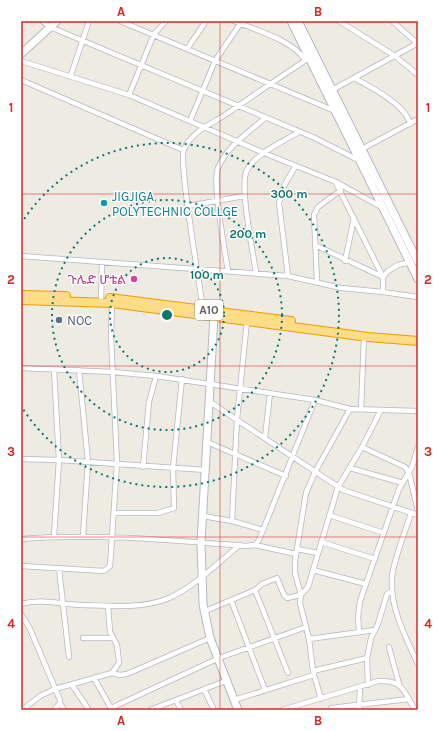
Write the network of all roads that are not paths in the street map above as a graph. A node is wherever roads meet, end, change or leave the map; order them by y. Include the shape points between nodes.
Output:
1 (42, 21) edge
2 (57, 21) edge
3 (89, 21) edge
4 (120, 21) edge
5 (166, 21) edge
6 (206, 21) edge
7 (234, 21) edge
8 (291, 21) edge
9 (298, 21) edge
10 (339, 21) edge
11 (392, 21) edge
12 (241, 22) edge
13 (50, 27) junction
14 (154, 34) junction
15 (82, 40) junction
16 (417, 43) edge
17 (187, 49) junction
18 (21, 54) edge
19 (395, 56) junction
20 (307, 59) junction
21 (21, 61) edge
22 (215, 61) junction
23 (140, 65) junction
24 (418, 74) edge
25 (71, 75) junction
26 (354, 78) junction
27 (21, 80) edge
28 (269, 84) junction
29 (332, 90) junction
30 (202, 91) junction
31 (129, 95) junction
32 (238, 106) junction
33 (335, 111) junction
34 (266, 118) junction
35 (418, 120) edge
36 (190, 121) junction
37 (410, 124) junction
38 (204, 126) junction
39 (299, 132) junction
40 (237, 141) junction
41 (362, 149) junction
42 (183, 150) junction
43 (264, 153) junction
44 (360, 161) junction
45 (295, 166) junction
46 (336, 182) junction
47 (341, 190) junction
48 (244, 196) junction
49 (218, 200) junction
50 (188, 206) junction
51 (383, 208) junction
52 (354, 218) junction
53 (314, 245) junction
54 (21, 256) edge
55 (416, 260) edge
56 (345, 261) junction
57 (102, 262) junction
58 (198, 269) junction
59 (228, 271) junction
60 (256, 273) junction
61 (288, 276) junction
62 (383, 277) junction
63 (418, 279) edge
64 (317, 282) junction
65 (383, 292) junction
66 (21, 295) edge
67 (418, 297) edge
68 (21, 300) edge
69 (101, 300) junction
70 (112, 301) junction
71 (203, 309) junction
72 (214, 316) junction
73 (247, 321) junction
74 (364, 337) junction
75 (396, 339) junction
76 (418, 341) edge
77 (21, 368) edge
78 (54, 370) junction
79 (79, 370) junction
80 (113, 372) junction
81 (156, 376) junction
82 (182, 379) junction
83 (210, 383) junction
84 (239, 388) junction
85 (270, 393) junction
86 (315, 400) junction
87 (210, 402) junction
88 (350, 409) junction
89 (361, 409) junction
90 (381, 410) junction
91 (418, 411) edge
92 (237, 419) junction
93 (265, 438) junction
94 (207, 442) junction
95 (362, 447) junction
96 (418, 447) edge
97 (236, 454) junction
98 (293, 458) junction
99 (21, 459) edge
100 (59, 460) junction
101 (88, 462) junction
102 (117, 463) junction
103 (143, 467) junction
104 (173, 468) junction
105 (350, 468) junction
106 (206, 470) junction
107 (315, 472) junction
108 (409, 473) junction
109 (286, 476) junction
110 (403, 483) junction
111 (338, 487) junction
112 (393, 507) junction
113 (418, 511) edge
114 (114, 513) junction
115 (411, 513) junction
116 (329, 515) junction
117 (418, 515) edge
118 (203, 516) junction
119 (232, 521) junction
120 (263, 530) junction
121 (384, 533) junction
122 (54, 536) junction
123 (83, 536) junction
124 (112, 536) junction
125 (21, 539) edge
126 (321, 542) junction
127 (201, 543) junction
128 (240, 545) junction
129 (255, 545) junction
130 (296, 552) junction
131 (318, 553) junction
132 (375, 559) junction
133 (21, 566) edge
134 (59, 569) junction
135 (313, 570) junction
136 (202, 577) junction
137 (366, 584) junction
138 (256, 590) junction
139 (392, 591) junction
140 (301, 595) junction
141 (231, 600) junction
142 (21, 604) edge
143 (63, 604) junction
144 (108, 606) junction
145 (203, 612) junction
146 (21, 614) edge
147 (306, 627) junction
148 (374, 630) junction
149 (359, 632) junction
150 (83, 638) dead end
151 (113, 638) junction
152 (210, 638) junction
153 (273, 638) junction
154 (309, 639) junction
155 (249, 646) junction
156 (389, 647) dead end
157 (69, 657) dead end
158 (219, 658) junction
159 (367, 658) junction
160 (418, 664) edge
161 (288, 672) dead end
162 (112, 673) junction
163 (313, 673) junction
164 (94, 678) junction
165 (228, 680) junction
166 (368, 684) junction
167 (400, 684) junction
168 (72, 685) junction
169 (360, 687) junction
170 (55, 689) junction
171 (204, 689) junction
172 (265, 690) junction
173 (321, 699) junction
174 (176, 700) junction
175 (234, 700) junction
176 (409, 700) junction
177 (60, 703) junction
178 (331, 708) dead end
179 (359, 708) edge
180 (111, 709) edge
181 (22, 710) edge
182 (54, 710) edge
183 (64, 710) edge
184 (89, 710) edge
185 (150, 710) edge
186 (181, 710) edge
187 (214, 710) edge
188 (238, 710) edge
189 (282, 710) edge
190 (415, 710) edge

1 - 13 street
2 - 13 main road
3 - 15 street
4 - 14 street
5 - 14 street
6 - 17 street
7 - 12 street
8 - 20 main road
9 - 29 main road
10 - 19 street
11 - 16 street
12 - 20 street via 295,48
12 - 22 street
13 - 15 street
13 - 18 main road
14 - 17 street
14 - 23 street
15 - 23 street
15 - 25 street
16 - 19 street
17 - 22 street
19 - 24 street
19 - 26 street
20 - 28 street
20 - 33 main road
21 - 25 street
22 - 28 street
22 - 30 street
23 - 30 street
23 - 31 street
25 - 31 street
26 - 29 street
26 - 37 street via 402,109 408,115
27 - 42 street
28 - 32 street
28 - 33 street
29 - 41 main road
30 - 32 street
30 - 36 street
31 - 36 street
32 - 34 street
32 - 38 street
33 - 44 main road
34 - 39 street
34 - 40 street
35 - 37 street
36 - 38 street
37 - 41 street
38 - 40 street
38 - 42 street
39 - 43 street
39 - 44 street
40 - 43 street
40 - 49 street via 226,154 215,176
41 - 55 main road
42 - 50 street
43 - 45 street
43 - 48 street via 247,170
44 - 51 main road
45 - 46 street
45 - 61 street via 284,186 279,203
46 - 47 street
46 - 51 street
47 - 52 street
47 - 53 street via 315,210
48 - 49 street
48 - 60 street
49 - 50 street
49 - 59 street
50 - 58 street
51 - 55 main road
52 - 56 street
52 - 62 street
53 - 56 street
53 - 64 street
54 - 57 street
55 - 62 street via 398,265
55 - 63 main road
56 - 62 street
57 - 58 street
57 - 69 street
58 - 59 street
58 - 71 street
59 - 60 street
60 - 61 street
61 - 64 street
62 - 65 street
64 - 65 street via 341,288
65 - 67 street
66 - 69 highway, A10
68 - 69 highway, A10
69 - 70 highway, A10
70 - 71 highway, A10
70 - 72 highway, A10
70 - 80 street
71 - 75 highway, A10
72 - 73 highway, A10
72 - 83 main road
73 - 74 highway, A10
73 - 84 street
74 - 75 highway, A10
74 - 89 street
75 - 76 highway, A10
77 - 78 street
78 - 79 street
78 - 100 street
79 - 80 street
79 - 101 street
80 - 81 street
80 - 102 street
81 - 82 street
81 - 103 street via 149,402
82 - 83 street
82 - 104 street
83 - 84 street
83 - 87 main road
84 - 85 street
84 - 92 street
85 - 86 street
85 - 93 street
86 - 88 street
86 - 98 street
87 - 92 street
87 - 94 main road
88 - 89 street
88 - 107 street
89 - 90 street
90 - 91 street
90 - 95 street
92 - 93 street
92 - 97 street
93 - 98 street
94 - 97 street
94 - 106 main road
95 - 105 street
95 - 108 street via 400,464
96 - 108 street
97 - 109 street
97 - 119 street via 231,504
98 - 107 street
98 - 109 street
99 - 100 street
100 - 101 street
100 - 122 street
101 - 102 street
101 - 123 street
102 - 103 street
102 - 114 street
103 - 104 street
104 - 106 street
104 - 114 street via 174,508 158,513
105 - 110 street
105 - 111 street
106 - 118 main road
107 - 111 street
107 - 130 street via 303,504
108 - 110 street
108 - 113 street
109 - 120 street
110 - 112 street
111 - 112 street
111 - 116 street
112 - 115 street
112 - 121 street
114 - 124 street
115 - 117 street
115 - 139 street via 392,577
116 - 121 street
116 - 126 street
118 - 119 street
118 - 127 main road
119 - 120 street
120 - 129 street
121 - 132 street
122 - 123 street
122 - 125 street
123 - 124 street
124 - 127 street
124 - 134 street via 108,570 104,572
126 - 131 street
126 - 132 street
127 - 128 street
127 - 136 main road
128 - 129 street
128 - 136 street
129 - 130 street
130 - 131 street
130 - 140 street via 295,573
131 - 135 street
132 - 137 street
133 - 134 street
134 - 143 street
135 - 137 street
135 - 140 street via 308,587
136 - 144 street via 168,598 143,604
136 - 145 main road
137 - 149 street via 360,601
138 - 140 street via 262,584 277,578 287,598
138 - 141 street
138 - 153 street
139 - 148 street via 386,594
139 - 160 street via 401,626
140 - 147 street via 300,603
141 - 145 street
141 - 155 street
142 - 143 street via 35,600
143 - 144 street
143 - 157 street
144 - 151 street via 110,632
145 - 152 main road
146 - 170 street via 30,629
147 - 153 street
147 - 154 street
148 - 149 street
148 - 159 street
149 - 154 street
150 - 151 street
151 - 162 street via 117,645 119,663
152 - 158 main road
152 - 162 street via 127,674 120,676
153 - 155 street
153 - 161 street
154 - 163 street
155 - 158 street
155 - 172 street
156 - 167 street
158 - 165 main road
158 - 180 street
159 - 163 street
159 - 166 street
162 - 164 street
163 - 172 street
163 - 173 street
164 - 168 street
164 - 180 street
165 - 171 street
165 - 175 main road
166 - 167 street via 390,680
166 - 169 street
167 - 176 street
168 - 170 street
168 - 184 street
169 - 173 street
169 - 179 street
170 - 177 street
170 - 181 street via 40,696
171 - 174 street
171 - 187 street
172 - 175 street
173 - 189 street
174 - 185 street
174 - 186 street
175 - 188 main road
176 - 179 street
176 - 190 street
177 - 182 street
177 - 183 street
178 - 179 street

